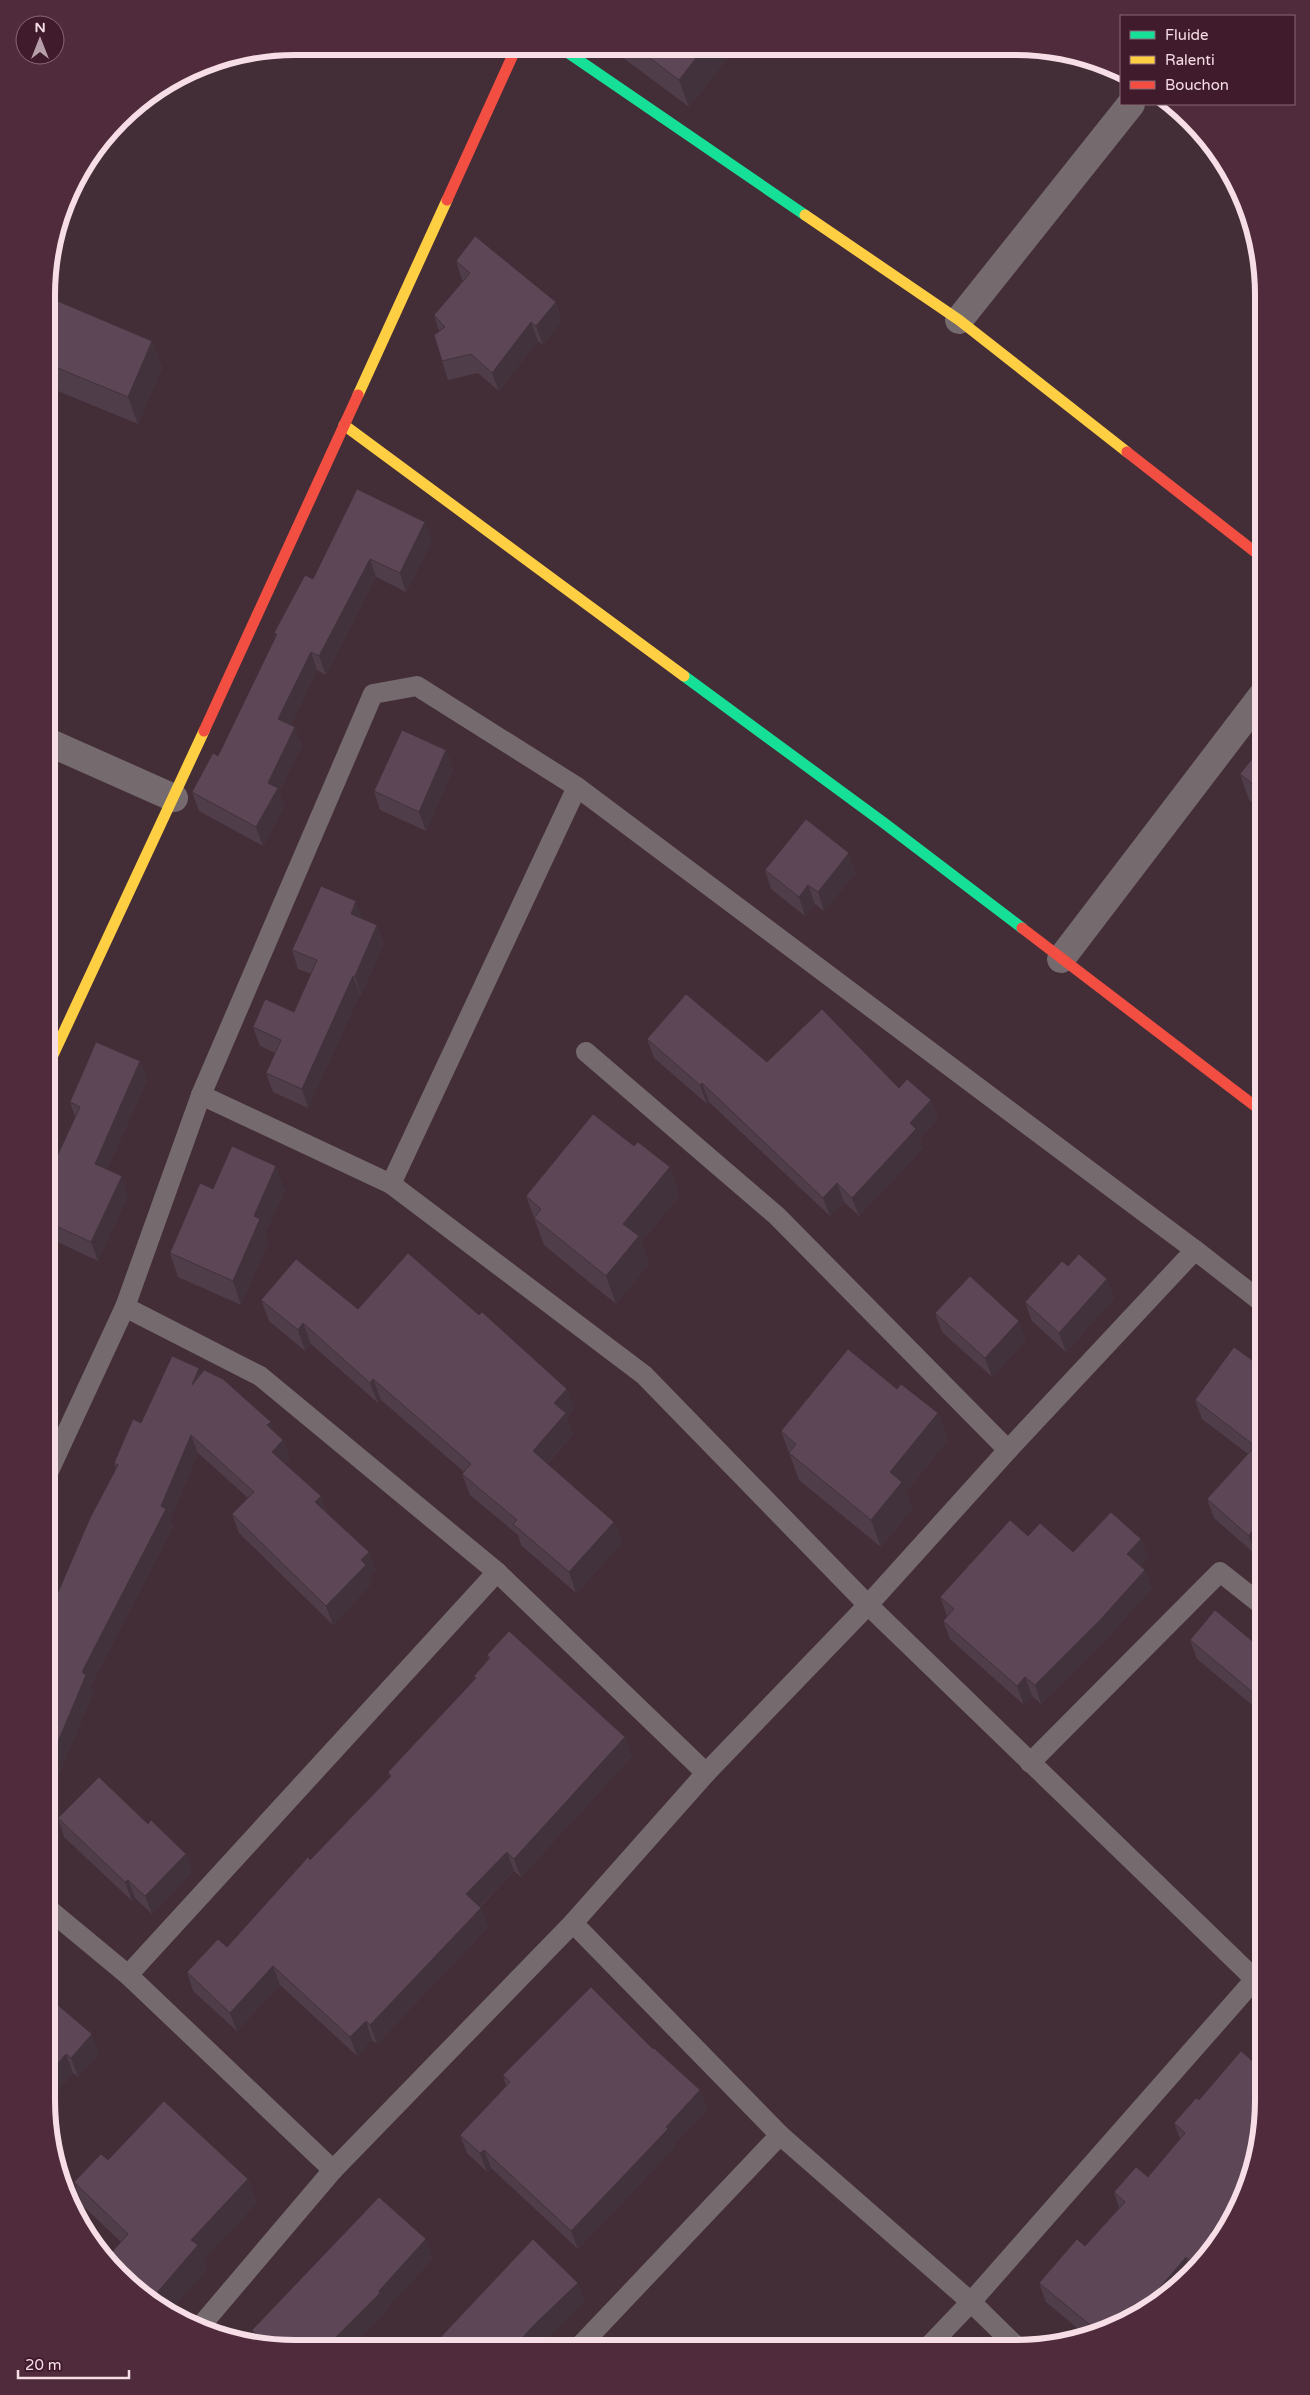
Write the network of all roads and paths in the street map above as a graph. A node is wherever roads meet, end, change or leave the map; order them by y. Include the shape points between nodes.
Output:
1 (513, 55) edge
2 (572, 55) edge
3 (1130, 105) edge
4 (959, 320) junction
5 (344, 424) junction
6 (1255, 552) edge
7 (1255, 704) edge
8 (55, 745) edge
9 (577, 787) junction
10 (174, 798) junction
11 (1061, 959) junction
12 (55, 1051) edge
13 (586, 1052) dead end
14 (201, 1095) junction
15 (1255, 1106) edge
16 (391, 1184) junction
17 (1195, 1250) junction
18 (1255, 1296) edge
19 (125, 1307) junction
20 (1008, 1450) junction
21 (55, 1459) edge
22 (497, 1572) junction
23 (1255, 1600) edge
24 (868, 1605) junction
25 (1030, 1763) junction
26 (706, 1772) junction
27 (55, 1914) edge
28 (573, 1923) junction
29 (1255, 1974) edge
30 (128, 1975) junction
31 (1255, 1985) edge
32 (780, 2135) junction
33 (333, 2170) junction
34 (971, 2302) junction
35 (204, 2322) edge
36 (587, 2340) edge
37 (935, 2340) edge
38 (1010, 2340) edge

1 - 5 street
2 - 4 street
3 - 4 street
4 - 6 street
5 - 10 street
5 - 11 street via 884,823
7 - 11 street
8 - 10 street
9 - 14 lane via 417,686 373,694
9 - 16 lane
9 - 17 lane
10 - 12 street
11 - 15 street
13 - 20 lane via 777,1216
14 - 16 lane
14 - 19 lane
16 - 24 lane via 644,1374
17 - 18 lane
17 - 20 lane
19 - 21 lane
19 - 22 lane via 260,1376
20 - 24 lane
22 - 26 lane
22 - 30 lane
23 - 25 lane via 1220,1572
24 - 25 lane
24 - 26 lane
25 - 29 lane
26 - 28 lane
27 - 30 lane
28 - 32 lane
28 - 33 lane
30 - 33 lane
31 - 34 lane
32 - 34 lane
32 - 36 lane
33 - 35 lane
34 - 37 lane
34 - 38 lane

